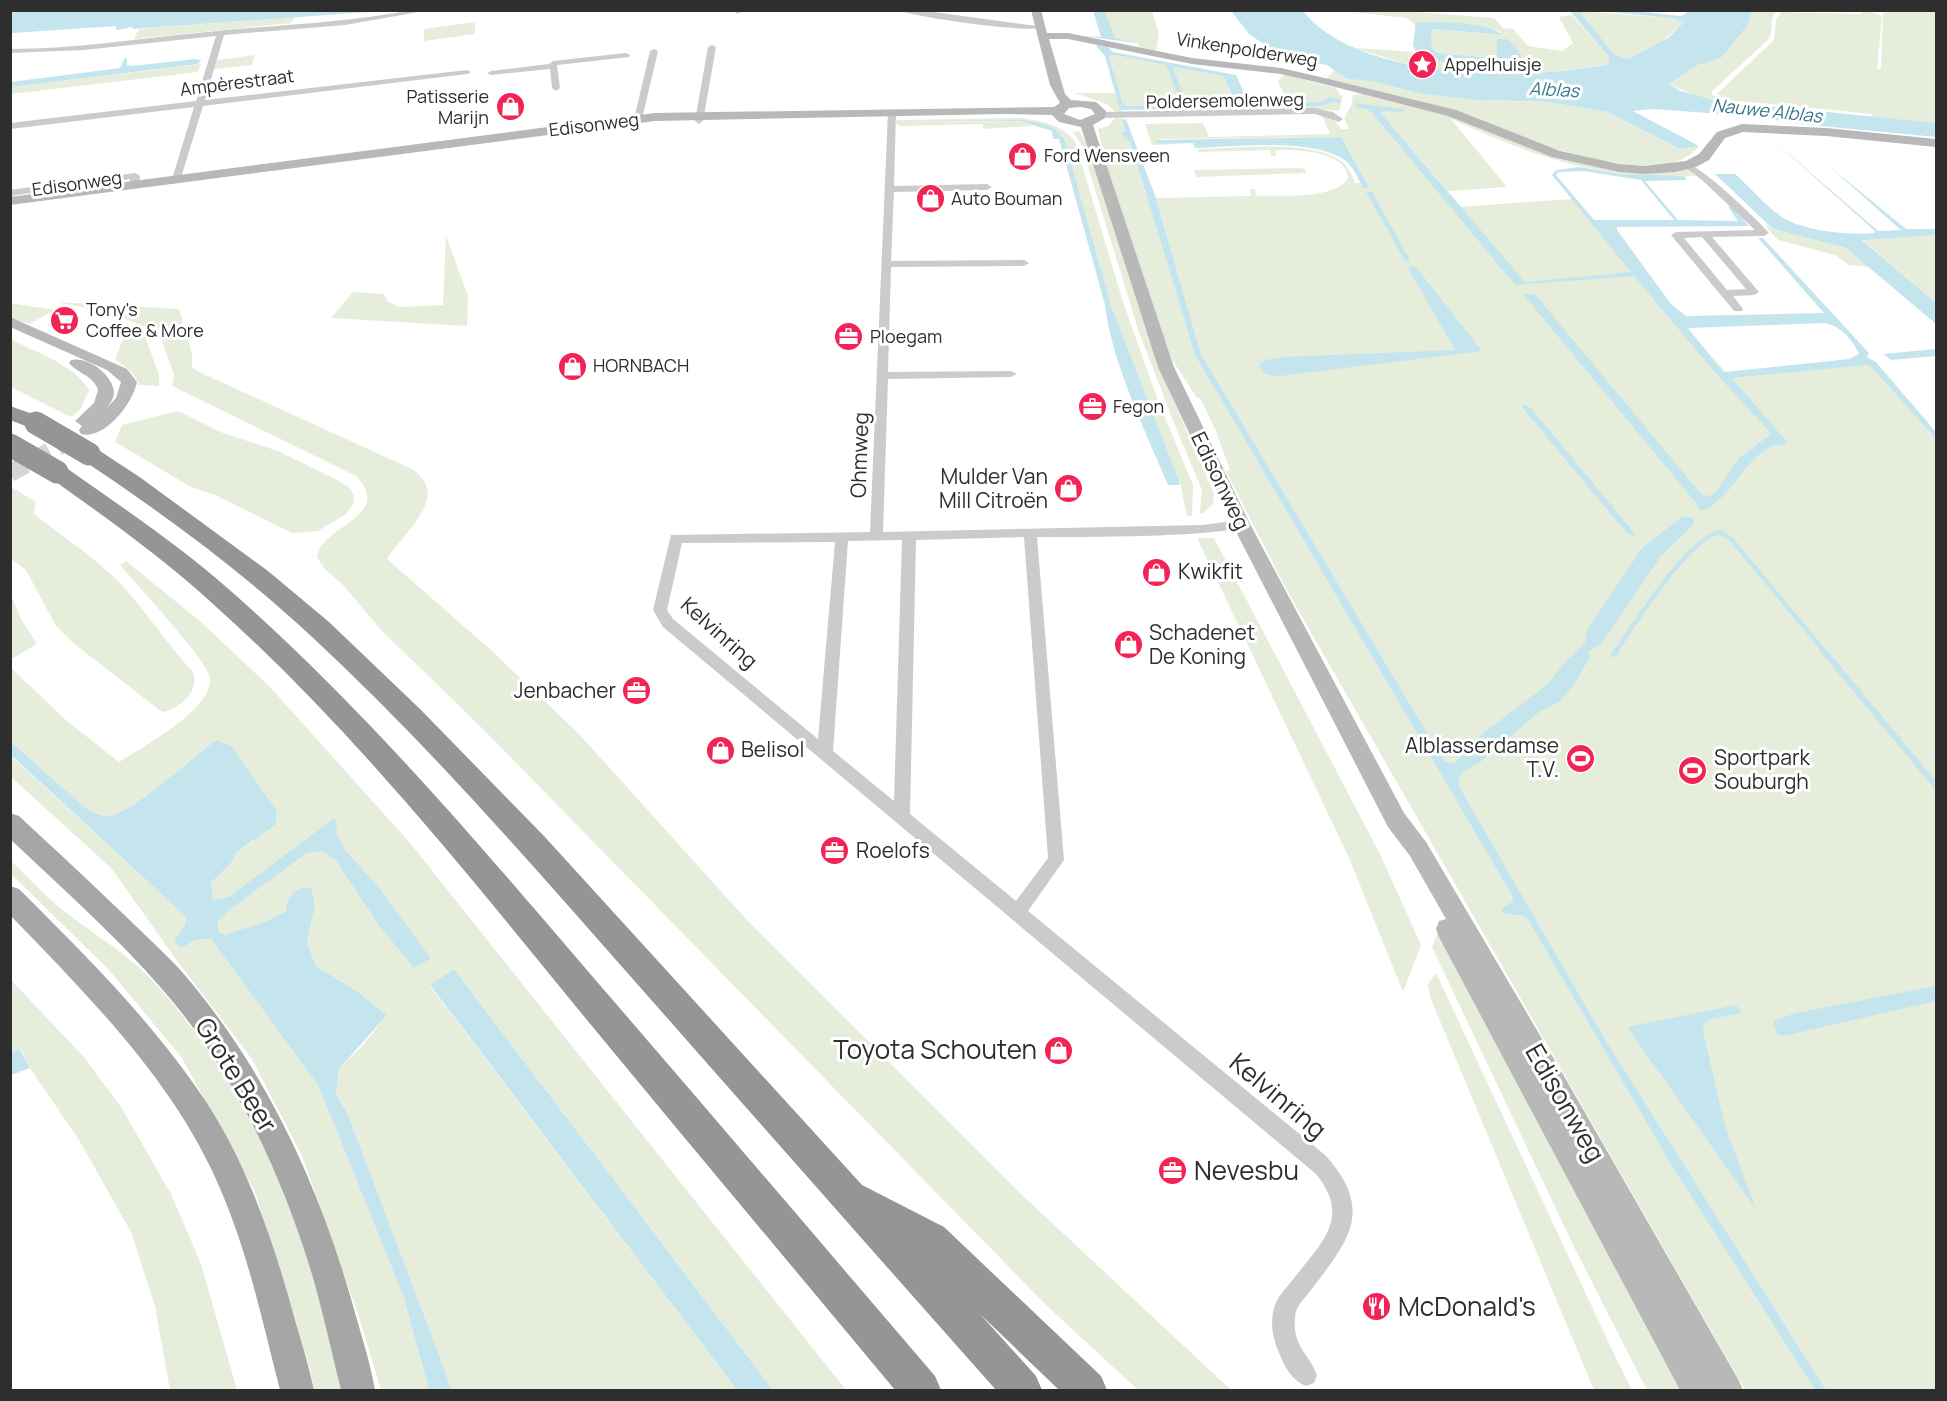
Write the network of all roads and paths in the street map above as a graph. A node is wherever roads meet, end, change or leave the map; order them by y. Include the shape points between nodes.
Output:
1 (427, 10) edge
2 (901, 10) edge
3 (975, 10) edge
4 (1036, 10) edge
5 (976, 21) junction
6 (1041, 31) junction
7 (221, 33) junction
8 (711, 47) dead end
9 (10, 51) edge
10 (654, 51) dead end
11 (626, 55) dead end
12 (554, 66) junction
13 (467, 72) dead end
14 (491, 73) dead end
15 (556, 88) dead end
16 (200, 104) junction
17 (1063, 108) junction
18 (892, 112) junction
19 (1101, 115) junction
20 (700, 118) junction
21 (638, 119) junction
22 (1339, 119) dead end
23 (1086, 123) junction
24 (10, 126) edge
25 (1936, 143) edge
26 (1687, 165) junction
27 (177, 179) junction
28 (134, 185) junction
29 (987, 187) dead end
30 (889, 189) junction
31 (10, 193) edge
32 (10, 201) edge
33 (1704, 234) junction
34 (1024, 263) dead end
35 (886, 264) junction
36 (1725, 293) junction
37 (1738, 309) dead end
38 (10, 321) edge
39 (10, 334) edge
40 (1011, 374) dead end
41 (882, 376) junction
42 (10, 412) edge
43 (10, 445) edge
44 (1240, 525) junction
45 (1030, 533) junction
46 (909, 535) junction
47 (876, 536) junction
48 (842, 537) junction
49 (825, 753) junction
50 (902, 817) junction
51 (1396, 820) junction
52 (10, 823) edge
53 (10, 897) edge
54 (1017, 912) junction
55 (844, 1194) junction
56 (1306, 1375) dead end
57 (297, 1390) edge
58 (358, 1390) edge
59 (921, 1390) edge
60 (1022, 1390) edge
61 (1087, 1390) edge
62 (1697, 1390) edge
63 (1727, 1390) edge

1 - 7 street via 368,21
2 - 5 street, Vinkenpolderweg
3 - 5 street
4 - 6 street
5 - 6 street, Vinkenpolderweg
6 - 17 street
6 - 26 street, Vinkenpolderweg via 1192,61 1316,79 1452,113 1556,154 1592,163 1645,170
7 - 9 street
7 - 16 street
8 - 20 street
10 - 21 street
11 - 12 street via 553,63
12 - 14 street
12 - 15 street
13 - 16 street, Ampèrestraat
16 - 24 street, Ampèrestraat
16 - 27 street
17 - 18 street, Edisonweg
17 - 19 street, Edisonweg via 1090,105 1099,109
17 - 23 street via 1058,116
18 - 20 street, Edisonweg
18 - 30 street, Ohmweg
19 - 22 street, Poldersemolenweg via 1134,115 1138,120 1305,116 1315,115 1315,111
19 - 23 street
20 - 21 street, Edisonweg
21 - 27 street, Edisonweg
23 - 44 street, Edisonweg via 1166,367
25 - 26 street, Vinkenpolderweg via 1764,128 1726,131 1704,157
26 - 33 street via 1764,232
27 - 28 street, Edisonweg
28 - 31 street, Edisonweg via 135,176
28 - 32 street, Edisonweg
29 - 30 street
30 - 35 street, Ohmweg
33 - 36 street via 1676,235
33 - 36 street via 1754,292
34 - 35 street
35 - 41 street, Ohmweg
36 - 37 street
38 - 39 street via 121,372 129,382 122,404 102,422 83,427 106,396 102,378
40 - 41 street
41 - 47 street, Ohmweg
42 - 55 highway, bridge via 89,454 149,495 259,577 320,629 533,845
43 - 59 highway, bridge via 57,472 170,554 224,599 363,736 450,832
44 - 45 street, Kelvinring
44 - 51 street, Edisonweg
45 - 46 street, Kelvinring
45 - 54 street via 1056,860
46 - 47 street, Kelvinring
46 - 50 street
47 - 48 street, Kelvinring
48 - 49 street
48 - 49 street, Kelvinring via 676,538 660,610 668,623
49 - 50 street, Kelvinring
50 - 54 street, Kelvinring
51 - 62 street, Edisonweg via 1408,853
51 - 63 street, Edisonweg via 1418,849
52 - 58 main road, Grote Beer via 172,980 245,1080 305,1204 345,1331
53 - 57 main road via 125,1016 199,1119 232,1181 270,1283
54 - 56 street, Kelvinring via 1318,1162 1337,1183 1344,1214 1339,1231 1285,1308 1286,1344
55 - 60 highway
55 - 61 highway via 931,1240

